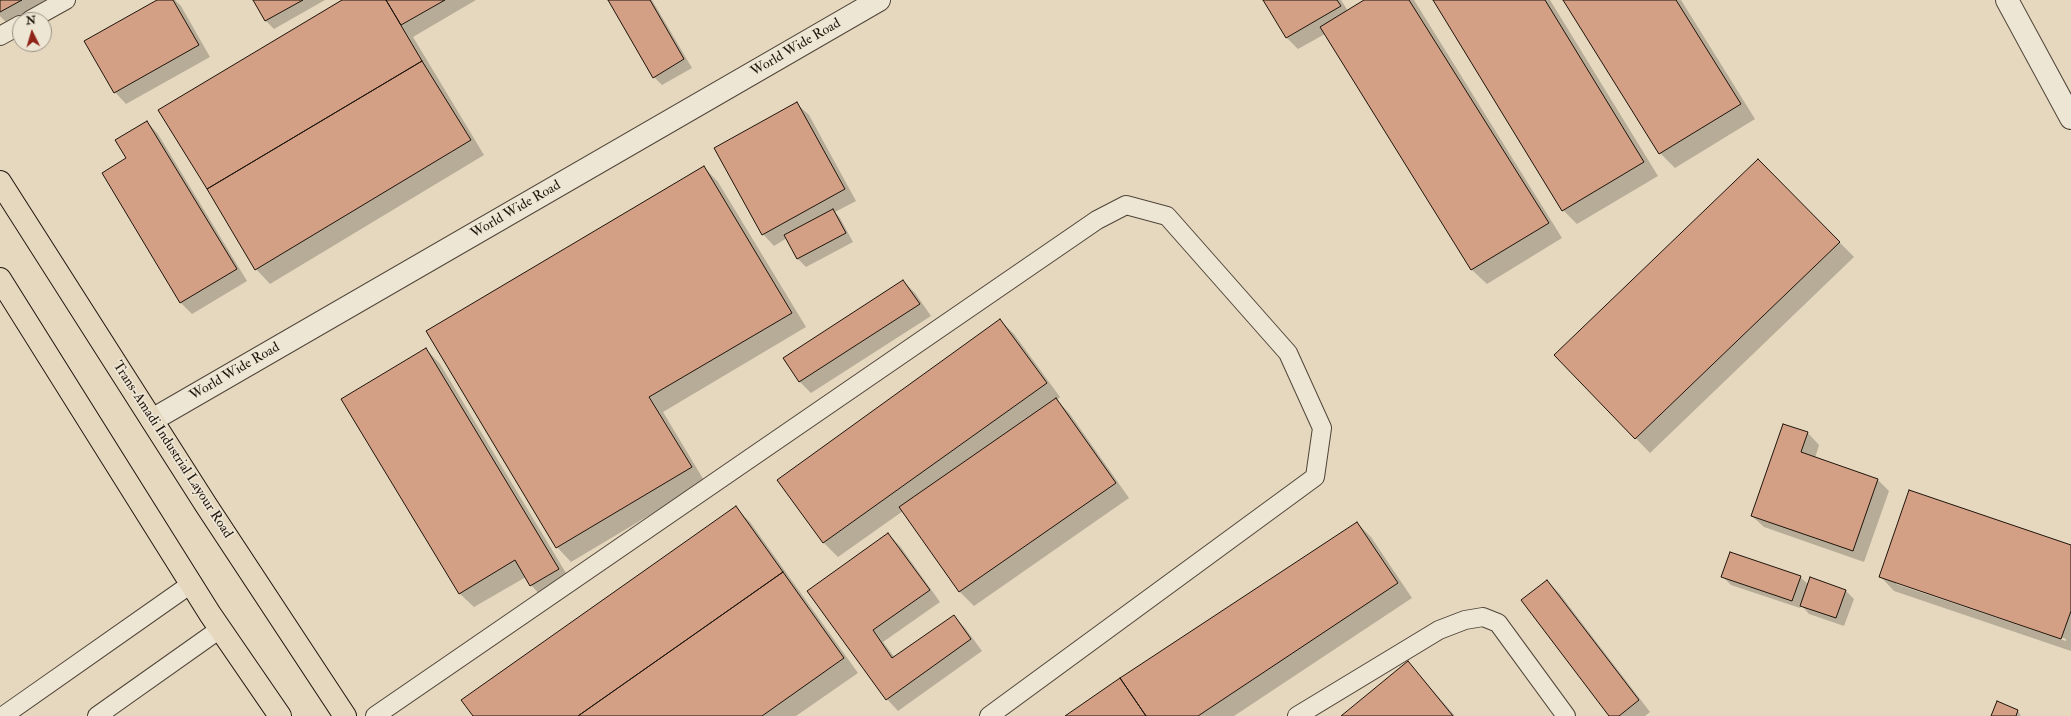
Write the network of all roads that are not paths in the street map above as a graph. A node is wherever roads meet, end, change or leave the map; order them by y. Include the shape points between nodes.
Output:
1 (66, 0) edge
2 (879, 0) edge
3 (2007, 0) edge
4 (44, 12) edge
5 (12, 30) edge
6 (0, 36) edge
7 (2071, 118) edge
8 (0, 182) edge
9 (0, 278) edge
10 (152, 420) junction
11 (192, 584) junction
12 (220, 629) junction
13 (3, 716) edge
14 (98, 716) edge
15 (280, 716) edge
16 (345, 716) edge
17 (375, 716) edge
18 (989, 716) edge
19 (1297, 716) edge
20 (1566, 716) edge

1 - 4 lane
2 - 10 street, World Wide Road
3 - 7 street
5 - 6 lane
8 - 10 main road, Trans-Amadi Industrial Layour Road
9 - 11 main road
10 - 16 main road, Trans-Amadi Industrial Layour Road
11 - 12 main road
11 - 13 lane
12 - 14 lane
12 - 15 main road
17 - 18 lane via 1097,220 1126,205 1167,216 1288,353 1322,428 1315,477
19 - 20 lane via 1439,630 1465,620 1483,617 1498,623

